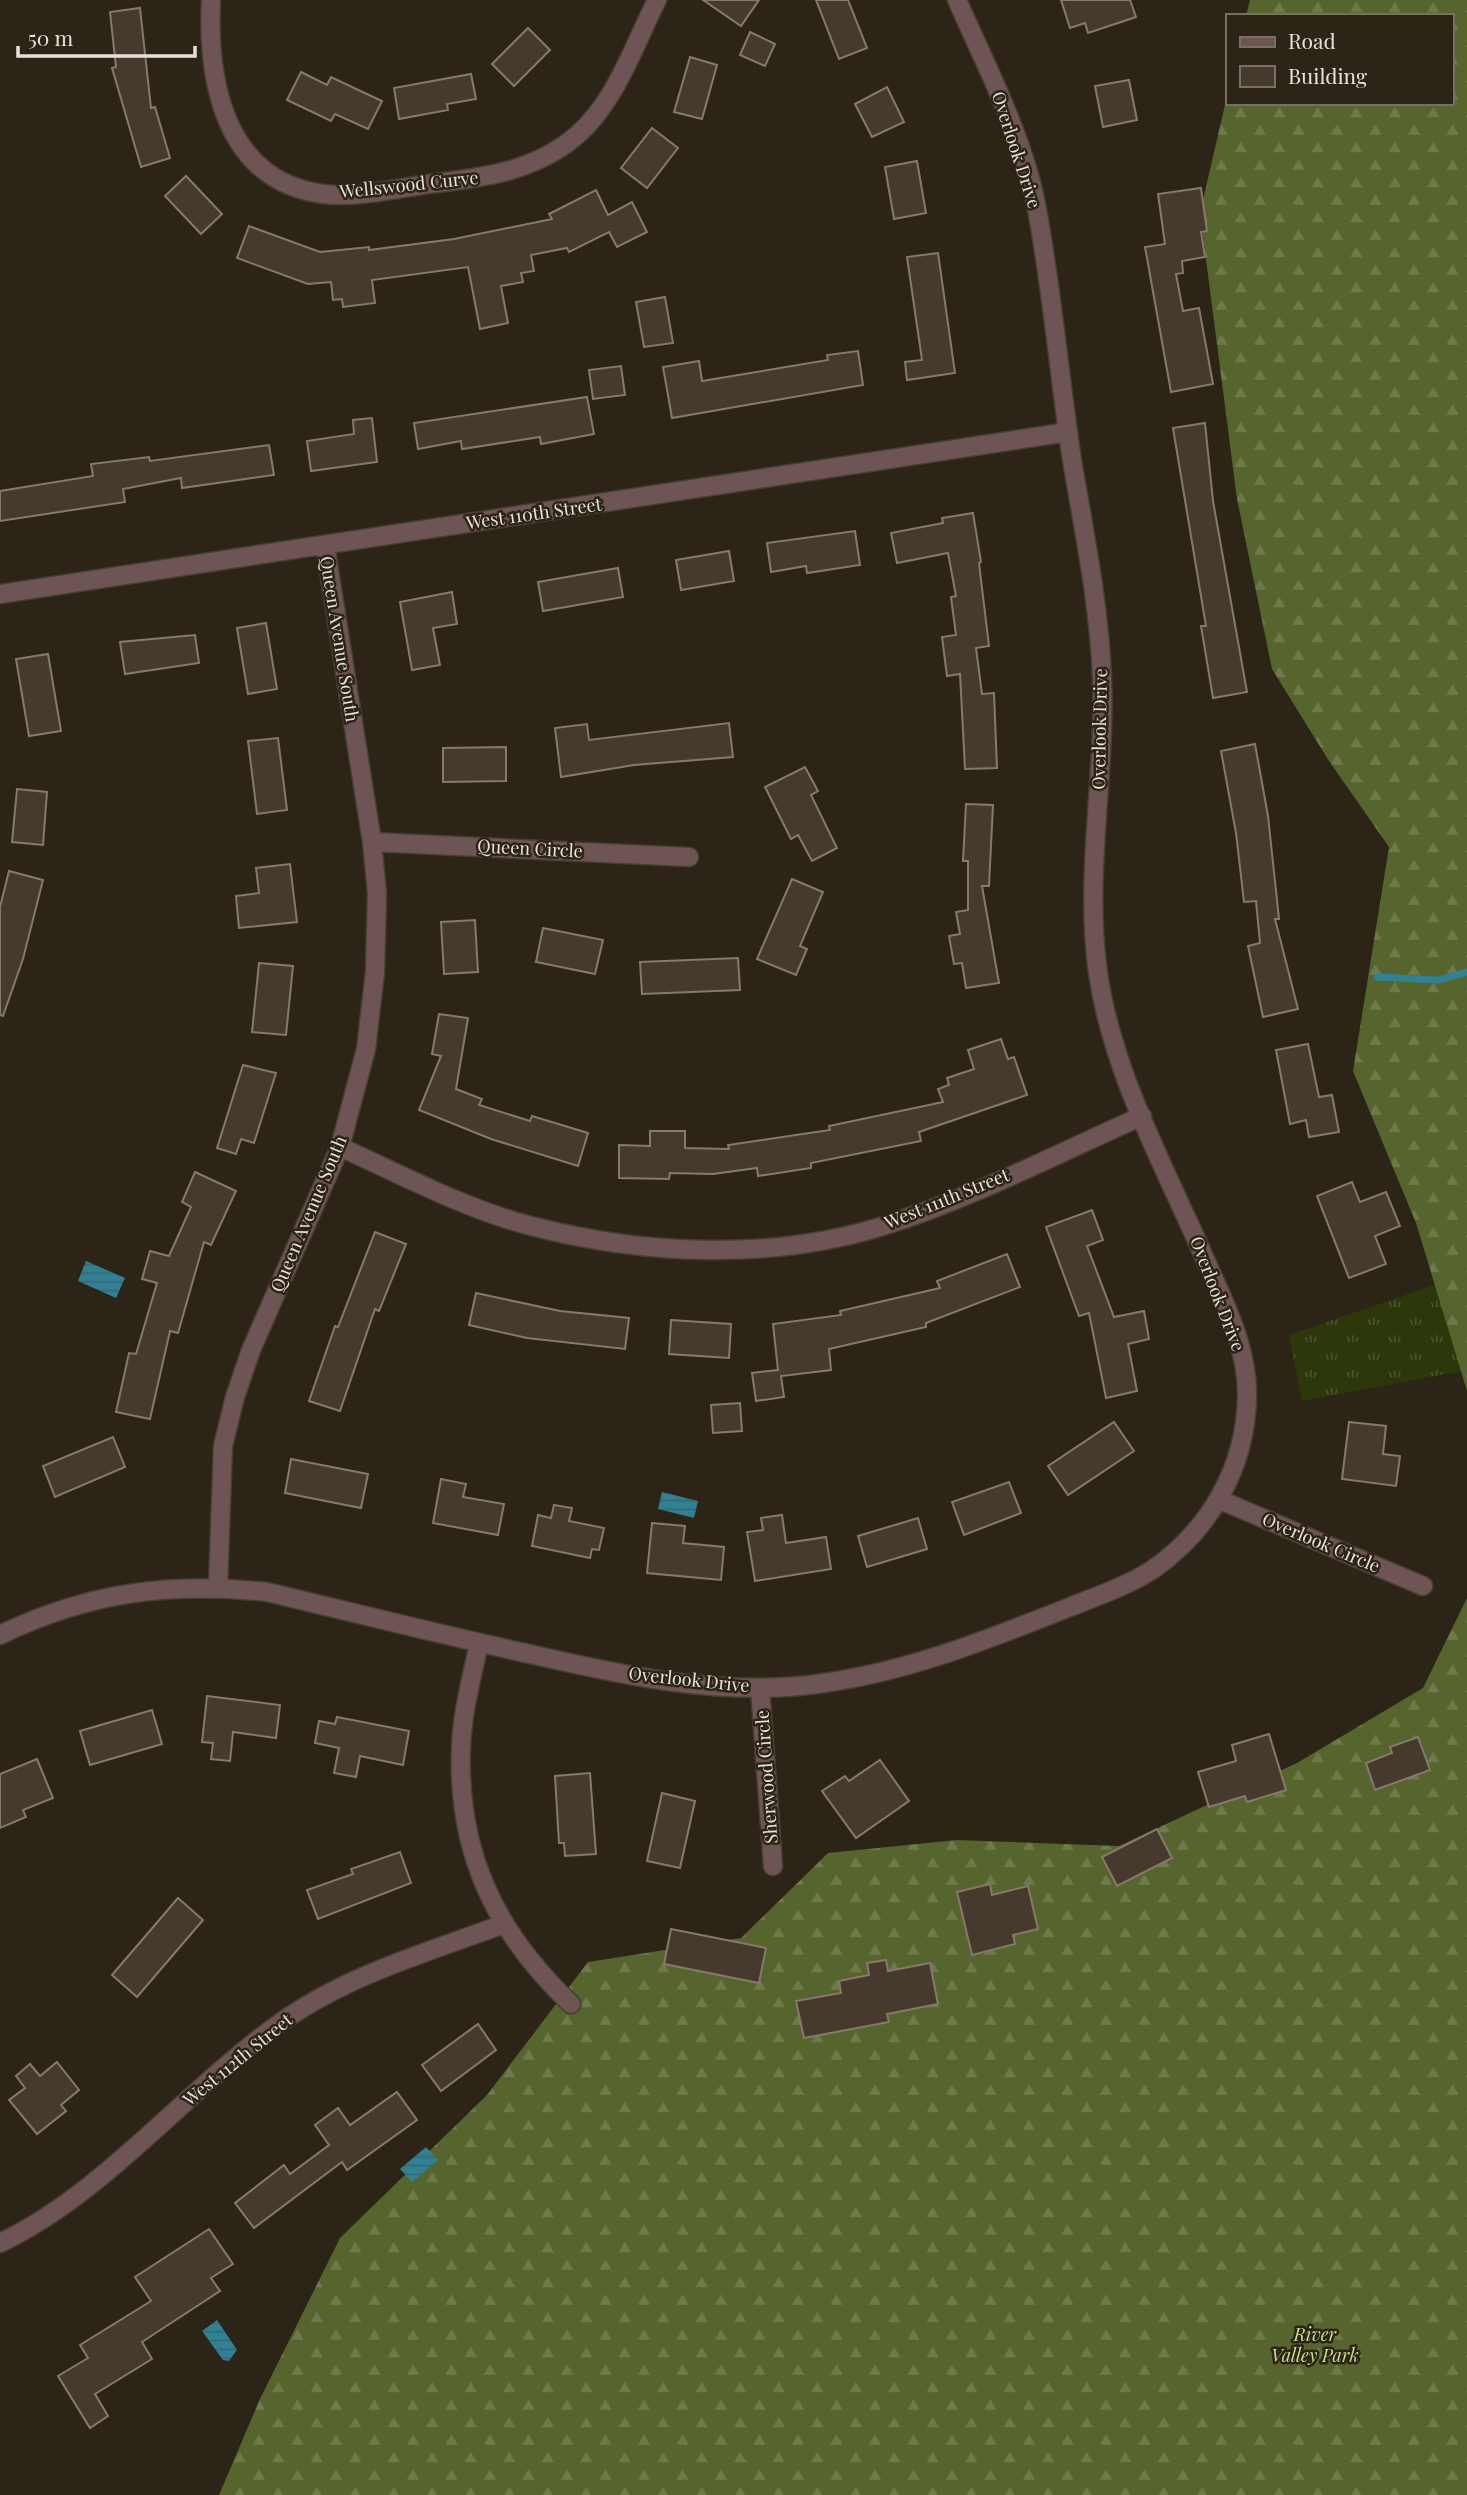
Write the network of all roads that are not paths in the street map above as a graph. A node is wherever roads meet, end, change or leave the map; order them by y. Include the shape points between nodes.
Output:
1 (211, 0) edge
2 (657, 0) edge
3 (957, 0) edge
4 (1068, 432) junction
5 (324, 545) junction
6 (0, 594) edge
7 (372, 842) junction
8 (689, 857) dead end
9 (1142, 1115) junction
10 (340, 1147) junction
11 (1220, 1500) junction
12 (1423, 1586) dead end
13 (218, 1587) junction
14 (0, 1635) edge
15 (479, 1643) junction
16 (760, 1688) junction
17 (773, 1866) dead end
18 (504, 1924) junction
19 (570, 2004) dead end
20 (0, 2243) edge

1 - 2 street, Wellswood Curve via 215,84 224,116 240,145 272,174 323,194 484,177 550,155 601,110
3 - 4 street, Overlook Drive via 1003,106 1035,199
4 - 5 street, West 110th Street
4 - 9 street, Overlook Drive via 1097,600 1102,676 1103,752 1093,902 1098,975 1116,1046
5 - 6 street, West 110th Street
5 - 7 street, Queen Avenue South
7 - 8 street, Queen Circle
7 - 10 street, Queen Avenue South via 377,893 375,972 366,1049
9 - 10 street, West 111th Street via 944,1204 881,1226 816,1241 751,1248 640,1246 529,1226 461,1202
9 - 11 street, Overlook Drive via 1241,1348 1248,1391 1244,1434
10 - 13 street, Queen Avenue South via 235,1397 223,1446
11 - 12 street, Overlook Circle
11 - 16 street, Overlook Drive via 1182,1547 1147,1573 1107,1592 895,1670 820,1684
13 - 14 street, Overlook Drive via 105,1596 45,1613
13 - 15 street, Overlook Drive via 267,1592
15 - 16 street, Overlook Drive via 598,1670 693,1685
15 - 18 street via 461,1747 463,1798 471,1850 489,1899
16 - 17 street, Sherwood Circle
18 - 19 street via 538,1973
18 - 20 street, West 112th Street via 333,1990 280,2023 60,2208

